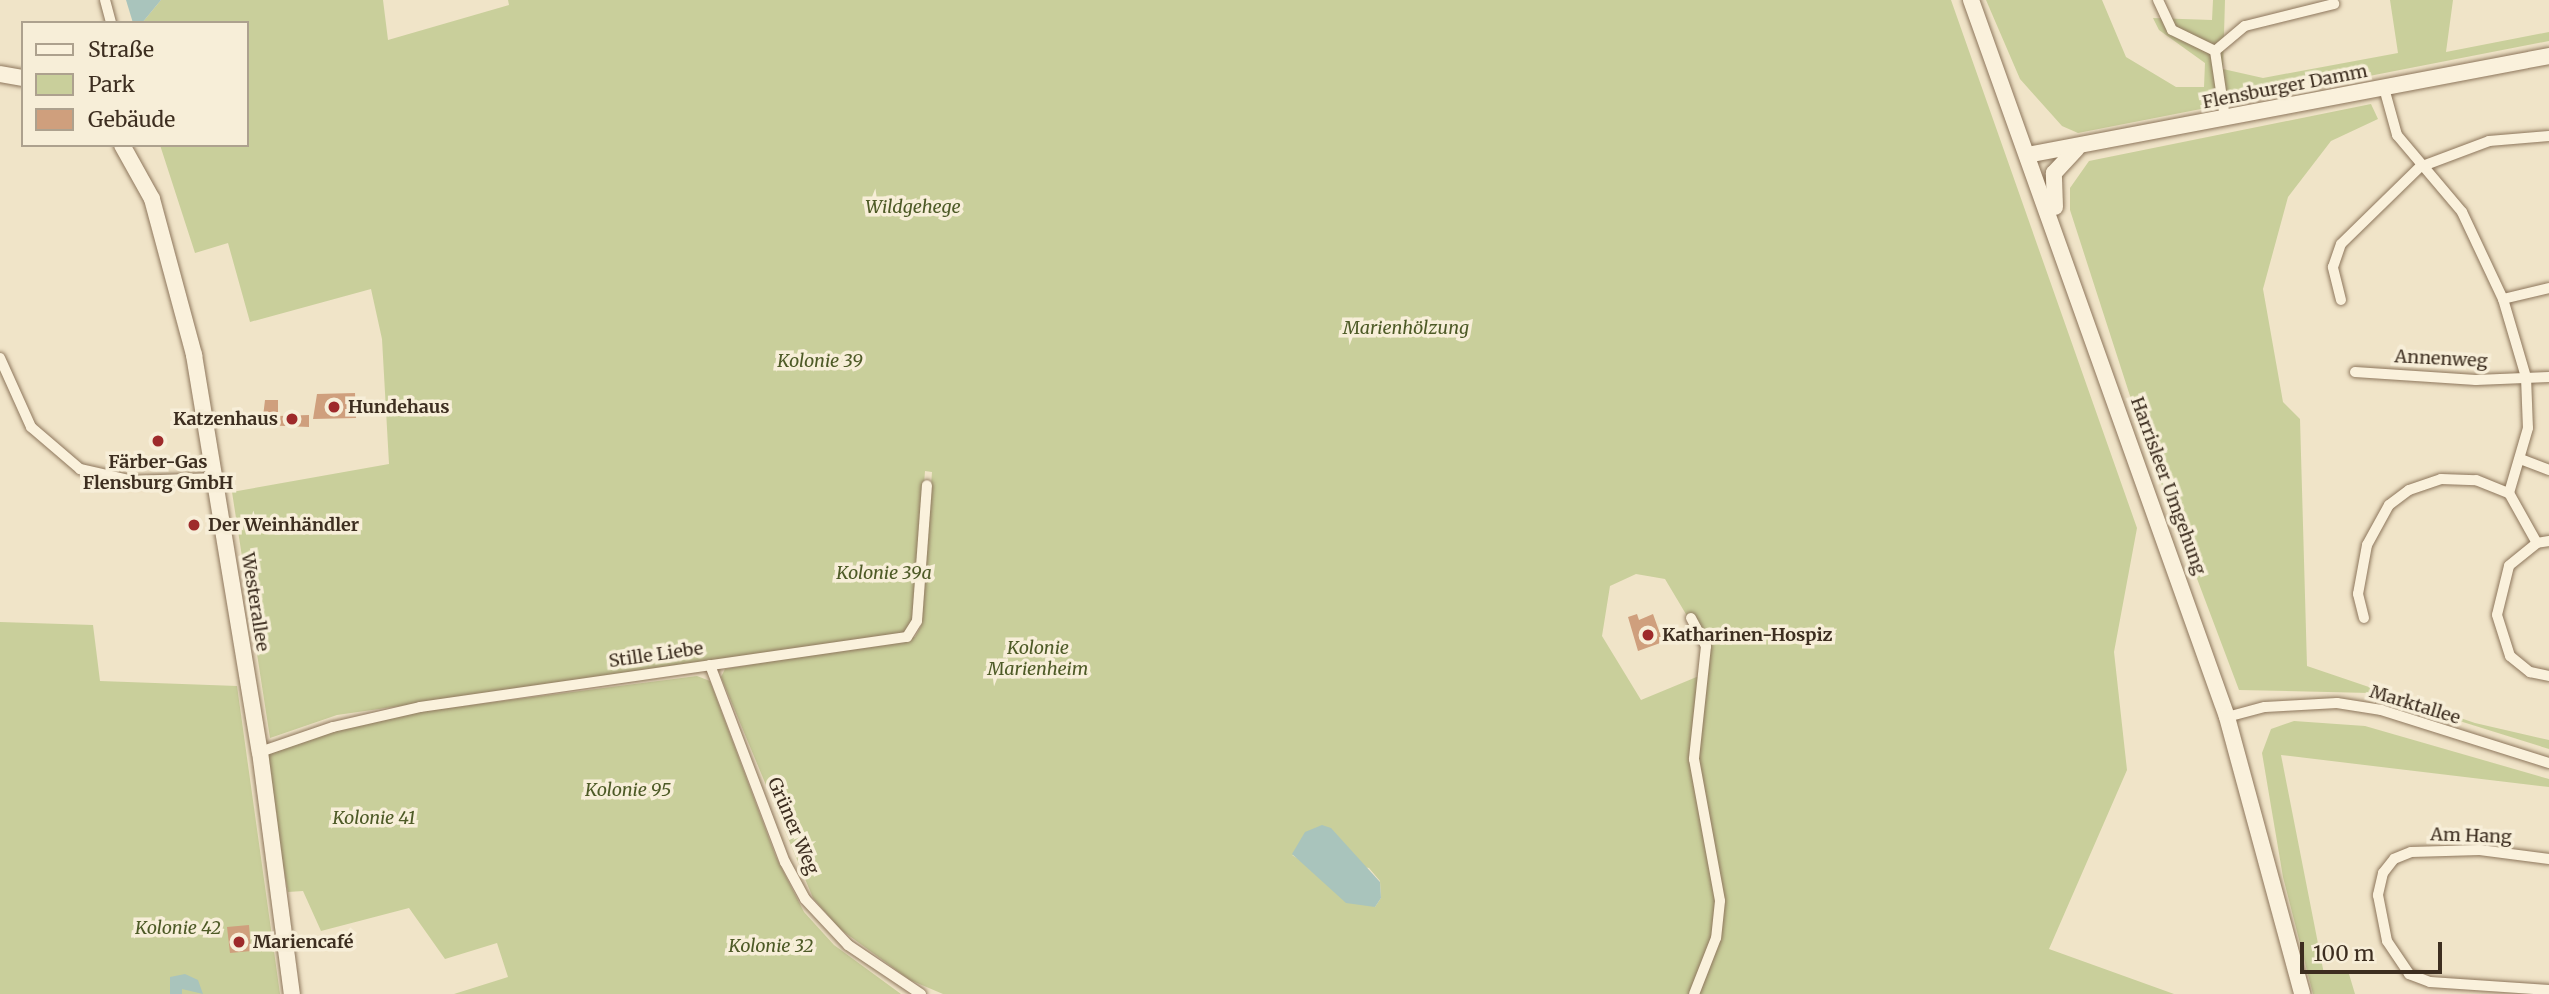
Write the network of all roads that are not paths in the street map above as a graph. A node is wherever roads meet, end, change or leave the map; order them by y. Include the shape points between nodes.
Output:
1 (105, 0) edge
2 (1971, 0) edge
3 (2158, 0) edge
4 (2334, 4) dead end
5 (110, 21) edge
6 (2215, 51) junction
7 (2549, 56) edge
8 (0, 74) edge
9 (21, 78) edge
10 (2384, 88) junction
11 (2225, 118) junction
12 (2549, 136) edge
13 (2085, 145) junction
14 (123, 147) edge
15 (2028, 155) junction
16 (2420, 167) junction
17 (2073, 277) junction
18 (2549, 288) edge
19 (2503, 299) junction
20 (2341, 300) dead end
21 (0, 358) edge
22 (2355, 372) dead end
23 (2526, 377) junction
24 (2549, 377) edge
25 (2523, 460) junction
26 (2549, 470) edge
27 (216, 478) junction
28 (927, 485) dead end
29 (2509, 493) junction
30 (2549, 541) edge
31 (2537, 543) junction
32 (1691, 618) dead end
33 (2364, 618) dead end
34 (710, 665) junction
35 (2549, 676) edge
36 (2227, 717) junction
37 (260, 752) junction
38 (2549, 763) edge
39 (2549, 859) edge
40 (2549, 990) edge
41 (292, 994) edge
42 (921, 994) edge
43 (1694, 994) edge
44 (2302, 994) edge

1 - 5 street
2 - 15 street, Harrisleer Umgehung
3 - 6 street via 2172,30
4 - 6 street via 2245,26
6 - 11 street
7 - 10 street, Flensburger Damm
8 - 9 street
10 - 11 street, Flensburger Damm
10 - 16 street via 2397,135
11 - 13 street, Flensburger Damm
12 - 16 street via 2489,141
13 - 15 street, Flensburger Damm
13 - 17 street via 2064,156 2050,189 2070,248
14 - 27 street, Westerallee via 152,200 184,312
15 - 17 street, Harrisleer Umgehung
16 - 19 street via 2462,212
16 - 20 street via 2342,244 2333,267
17 - 36 street, Harrisleer Umgehung
18 - 19 street
19 - 23 street
21 - 27 street via 31,427 80,469 133,481
22 - 23 street, Annenweg via 2476,380
23 - 24 street, Annenweg
23 - 25 street
25 - 26 street
25 - 29 street
27 - 37 street, Westerallee
28 - 34 street, Stille Liebe via 912,634
29 - 31 street
29 - 33 street via 2476,480 2441,479 2409,490 2389,505 2367,545 2358,594
30 - 31 street
31 - 35 street via 2509,566 2497,615 2510,656 2530,672
32 - 43 street via 1706,646 1694,759 1720,901 1716,938
34 - 37 street, Stille Liebe via 420,707 333,727
34 - 42 street, Grüner Weg via 785,862 806,899 848,946
36 - 38 street, Marktallee via 2276,705 2337,703 2381,710
36 - 44 street, Harrisleer Umgehung
37 - 41 street, Westerallee
39 - 40 street, Am Hang via 2480,850 2411,852 2394,859 2383,873 2378,895 2387,942 2409,974 2430,982

